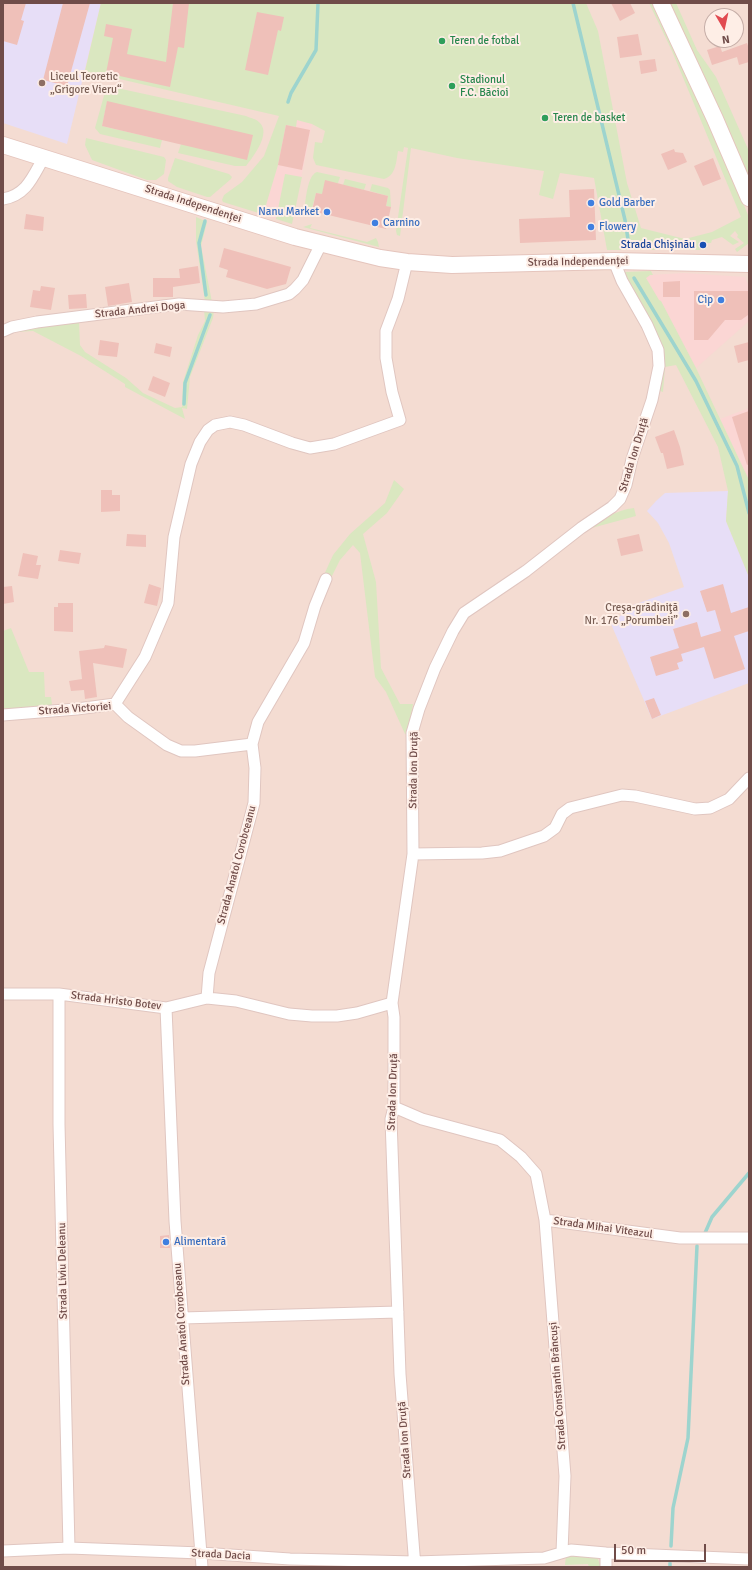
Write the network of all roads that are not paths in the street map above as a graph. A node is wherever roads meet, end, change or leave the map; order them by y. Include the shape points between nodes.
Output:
1 (661, 3) edge
2 (3, 145) edge
3 (44, 157) junction
4 (749, 198) edge
5 (3, 199) edge
6 (321, 244) junction
7 (614, 260) junction
8 (408, 262) junction
9 (749, 264) edge
10 (3, 331) edge
11 (326, 579) dead end
12 (115, 704) junction
13 (3, 714) edge
14 (252, 744) junction
15 (749, 778) edge
16 (413, 854) junction
17 (3, 994) edge
18 (59, 994) junction
19 (207, 998) junction
20 (392, 1003) junction
21 (166, 1008) junction
22 (394, 1107) junction
23 (545, 1220) junction
24 (749, 1238) edge
25 (398, 1312) junction
26 (182, 1318) junction
27 (69, 1548) junction
28 (3, 1551) edge
29 (562, 1552) junction
30 (201, 1553) junction
31 (606, 1553) junction
32 (749, 1559) edge
33 (415, 1564) edge
34 (202, 1567) edge
35 (606, 1567) edge

1 - 4 main road
2 - 3 main road, Strada Independenței
3 - 5 street via 25,190
3 - 6 main road, Strada Independenței
6 - 8 main road, Strada Independenței
6 - 10 street, Strada Andrei Doga via 295,289 289,294 256,304 223,307 179,304 37,322 12,326
7 - 8 main road, Strada Independenței via 452,264
7 - 9 main road, Strada Independenței
7 - 16 street, Strada Ion Druță via 622,281 647,325 659,356 658,376 652,400 626,485 620,499 612,507 464,613 453,631 419,709 412,733
8 - 12 street via 386,331 386,358 400,420 334,444 310,448 230,422 215,425 208,430 191,464 174,537 168,603 145,658
11 - 14 street, Strada Anatol Corobceanu via 304,643 258,722
12 - 13 street, Strada Victoriei
12 - 14 street, Strada Victoriei via 128,717 181,751
14 - 19 street, Strada Anatol Corobceanu via 255,768 254,803 209,973
15 - 16 street via 728,798 710,808 695,809 622,795 570,808 562,814 555,828 544,836 500,850 482,853
16 - 20 street, Strada Ion Druță
17 - 18 street, Strada Hristo Botev
18 - 21 street, Strada Hristo Botev
18 - 27 street, Strada Liviu Deleanu via 59,1124
19 - 20 street, Strada Hristo Botev via 236,1000 289,1014 312,1016 357,1013
19 - 21 street, Strada Hristo Botev
20 - 22 street, Strada Ion Druță
21 - 26 street, Strada Anatol Corobceanu
22 - 23 street, Strada Mihai Viteazul via 422,1119 500,1140 522,1157 536,1174
22 - 25 street, Strada Ion Druță via 391,1119
23 - 24 street, Strada Mihai Viteazul via 680,1238
23 - 29 street, Strada Constantin Brâncuși via 565,1476
25 - 26 street
25 - 33 street, Strada Ion Druță
26 - 30 street, Strada Anatol Corobceanu
27 - 28 street, Strada Dacia
27 - 30 street, Strada Dacia
29 - 31 street, Strada Dacia via 571,1550
29 - 33 street, Strada Dacia via 544,1558
30 - 33 street, Strada Dacia
30 - 34 street, Strada Anatol Corobceanu
31 - 32 street, Strada Dacia
31 - 35 street

